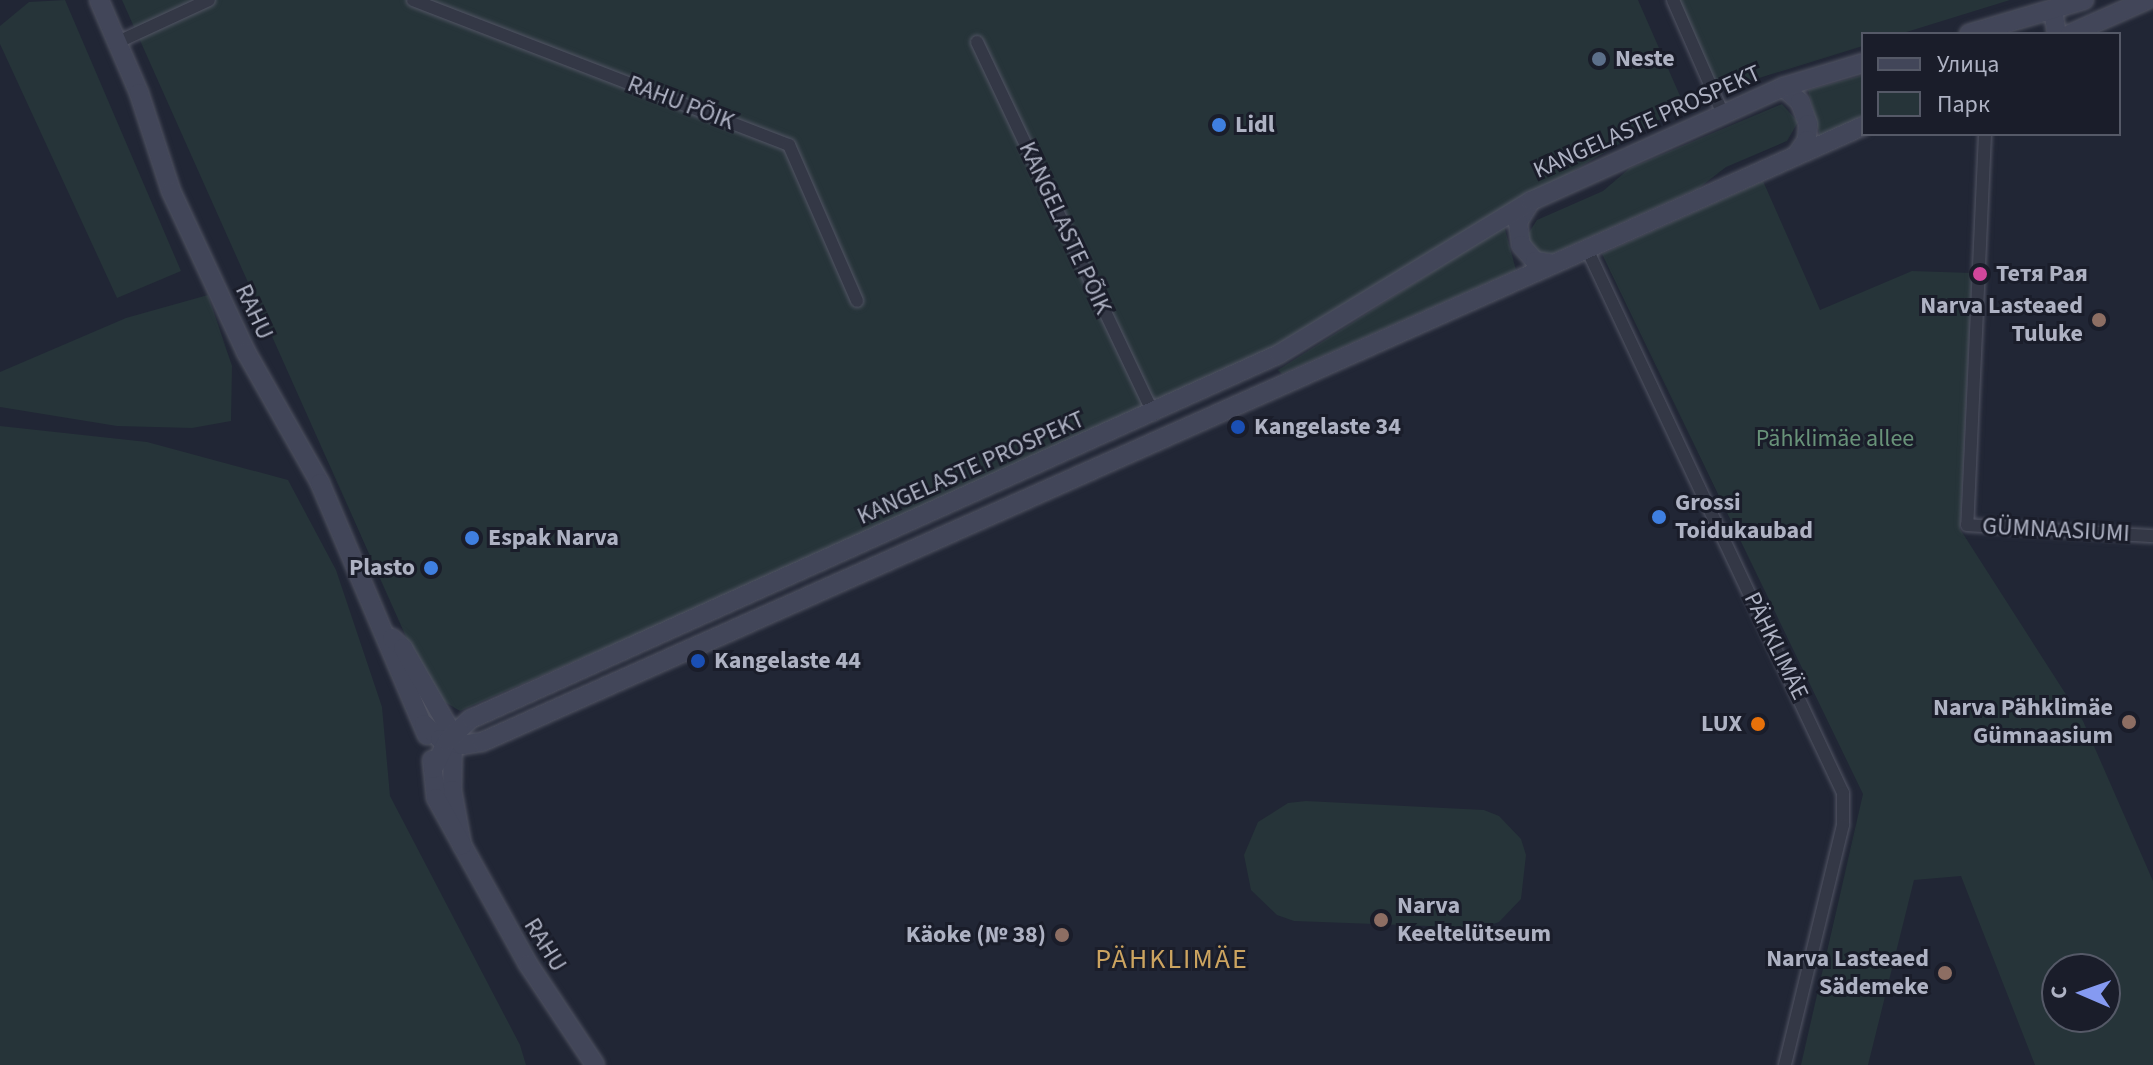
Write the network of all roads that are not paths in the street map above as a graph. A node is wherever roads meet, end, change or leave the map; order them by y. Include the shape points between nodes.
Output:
1 (99, 0) edge
2 (209, 0) edge
3 (413, 0) edge
4 (1673, 0) edge
5 (2084, 0) edge
6 (2147, 0) edge
7 (2053, 10) junction
8 (1976, 32) edge
9 (2057, 32) edge
10 (2075, 32) edge
11 (118, 42) junction
12 (977, 42) dead end
13 (1861, 64) edge
14 (1783, 87) junction
15 (1723, 114) junction
16 (1861, 127) edge
17 (1985, 136) edge
18 (1794, 158) junction
19 (1531, 201) junction
20 (1587, 249) junction
21 (1554, 264) junction
22 (857, 301) dead end
23 (1154, 414) junction
24 (2153, 536) edge
25 (385, 636) junction
26 (440, 709) junction
27 (471, 719) junction
28 (424, 724) junction
29 (452, 740) junction
30 (482, 742) junction
31 (433, 769) junction
32 (454, 803) junction
33 (462, 845) junction
34 (595, 1065) edge
35 (1785, 1065) edge

1 - 11 main road, RAHU
2 - 11 street
3 - 22 street, RAHU PÕIK via 789,145
4 - 15 street
5 - 7 main road
6 - 10 main road
7 - 8 main road
7 - 9 main road
11 - 25 main road, RAHU via 177,205 246,352 320,483
12 - 23 street, KANGELASTE PÕIK
13 - 14 main road, KANGELASTE PROSPEKT
14 - 15 main road, KANGELASTE PROSPEKT
14 - 18 main road, KANGELASTE PROSPEKT via 1800,102 1808,124 1807,140
15 - 19 main road, KANGELASTE PROSPEKT
16 - 18 main road
17 - 24 street, GÜMNAASIUMI via 1967,525
18 - 20 main road
19 - 21 main road, KANGELASTE PROSPEKT via 1518,222 1521,245 1535,261
19 - 23 main road, KANGELASTE PROSPEKT via 1279,354
20 - 21 main road
20 - 35 street, PÄHKLIMÄE via 1836,768 1843,793 1843,825
21 - 30 main road
23 - 27 main road, KANGELASTE PROSPEKT
25 - 26 main road, RAHU via 403,648
25 - 28 main road, RAHU
26 - 27 main road
26 - 29 main road, RAHU
27 - 29 main road, KANGELASTE PROSPEKT
28 - 29 main road
28 - 31 main road, RAHU
29 - 30 main road
29 - 31 main road, KANGELASTE PROSPEKT
29 - 32 main road, RAHU
30 - 32 main road via 466,763
31 - 33 main road, RAHU via 444,818
32 - 33 main road, RAHU
33 - 34 main road, RAHU via 528,964

